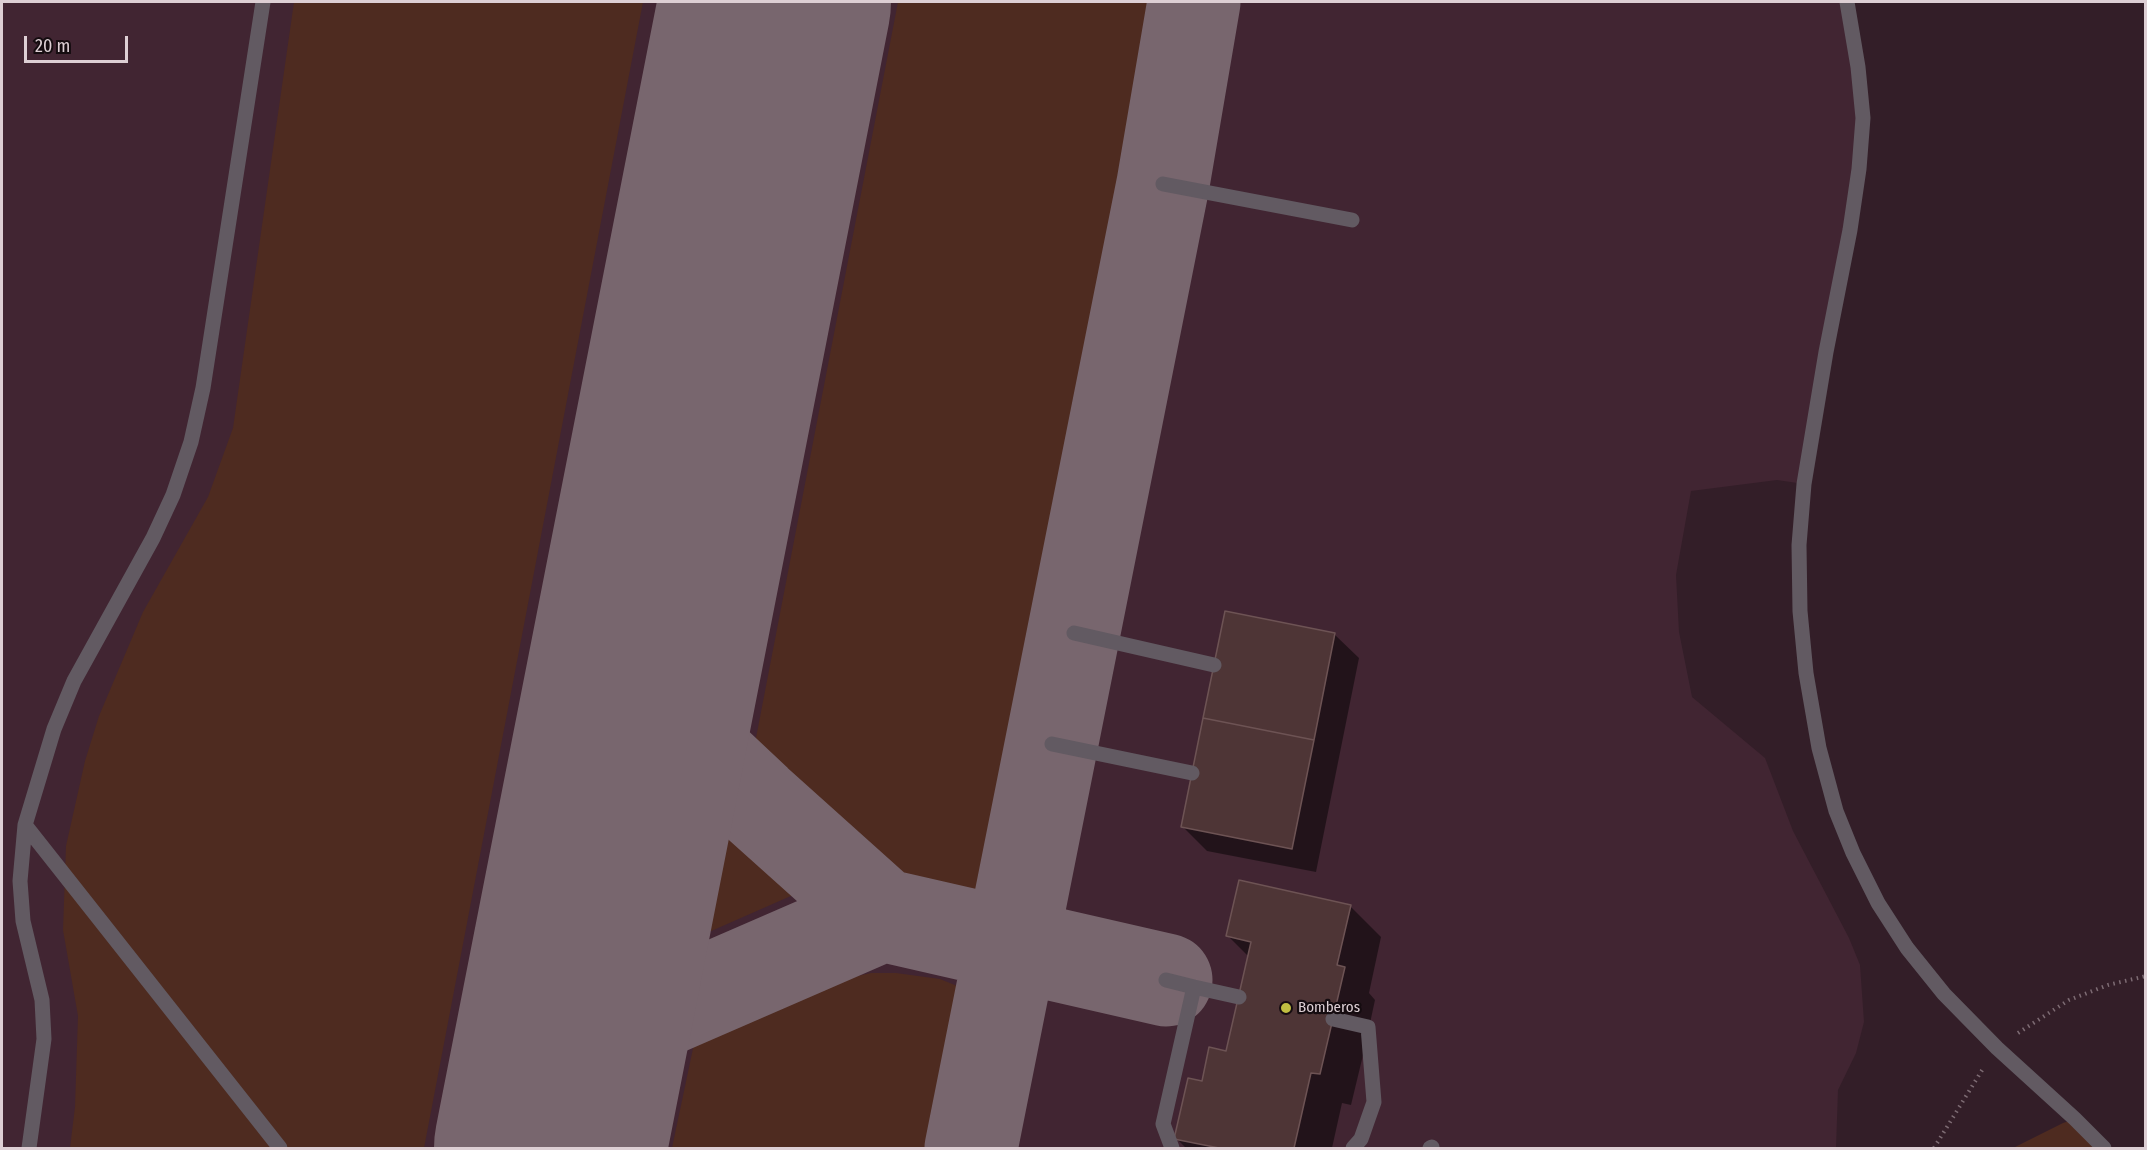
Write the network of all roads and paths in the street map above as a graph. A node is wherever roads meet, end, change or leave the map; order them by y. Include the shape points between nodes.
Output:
1 (263, 2) edge
2 (1847, 2) edge
3 (1163, 184) dead end
4 (1352, 220) dead end
5 (1074, 633) dead end
6 (1214, 665) dead end
7 (1052, 744) dead end
8 (1192, 773) dead end
9 (25, 825) junction
10 (2145, 976) edge
11 (1166, 980) dead end
12 (1194, 987) junction
13 (1239, 997) dead end
14 (1333, 1019) dead end
15 (1997, 1048) junction
16 (29, 1149) edge
17 (280, 1149) edge
18 (1172, 1149) edge
19 (1353, 1149) edge
20 (1934, 1149) edge
21 (2104, 1149) edge

1 - 9 street via 203,388 191,442 153,538 62,710
2 - 15 street via 1863,117 1850,230 1803,484 1798,545 1806,673 1819,748 1836,811 1868,883 1907,948 1944,994
3 - 4 street
5 - 6 street
7 - 8 street
9 - 16 street via 20,881 23,921 42,1000 44,1039
9 - 17 street
10 - 15 path via 2069,1000
11 - 12 street
12 - 13 street
12 - 18 street via 1163,1124
14 - 19 street via 1368,1027 1374,1102 1361,1139
15 - 20 path
15 - 21 street

